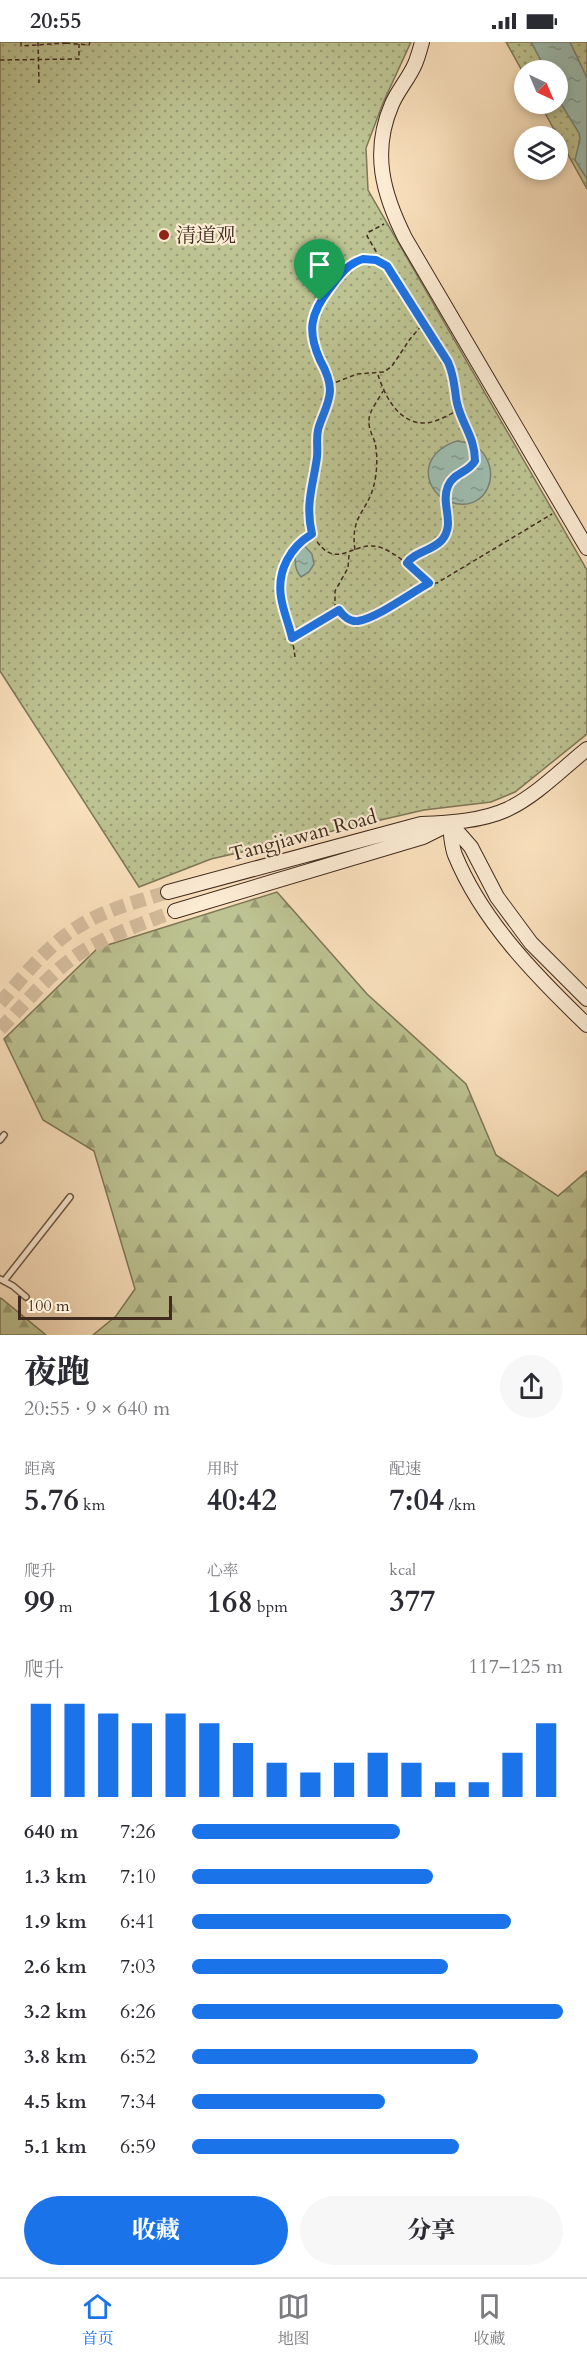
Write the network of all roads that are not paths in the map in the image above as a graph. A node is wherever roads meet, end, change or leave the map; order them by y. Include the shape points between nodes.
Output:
1 (422, 42) edge
2 (587, 548) edge
3 (587, 749) edge
4 (450, 823) junction
5 (168, 892) tunnel mouth
6 (175, 911) tunnel mouth
7 (587, 999) edge
8 (587, 1025) edge
9 (70, 1197) dead end
10 (2, 1280) edge
11 (26, 1297) dead end

1 - 2 street via 384,129 381,175 395,218
3 - 4 street, Tangjiawan Road via 524,800 497,813
4 - 5 street, Tangjiawan Road via 421,824
4 - 6 street, Tangjiawan Road via 423,837
4 - 7 street via 471,847 497,897 531,943
4 - 8 street via 454,853 480,903 517,952
9 - 10 lane
10 - 11 lane

